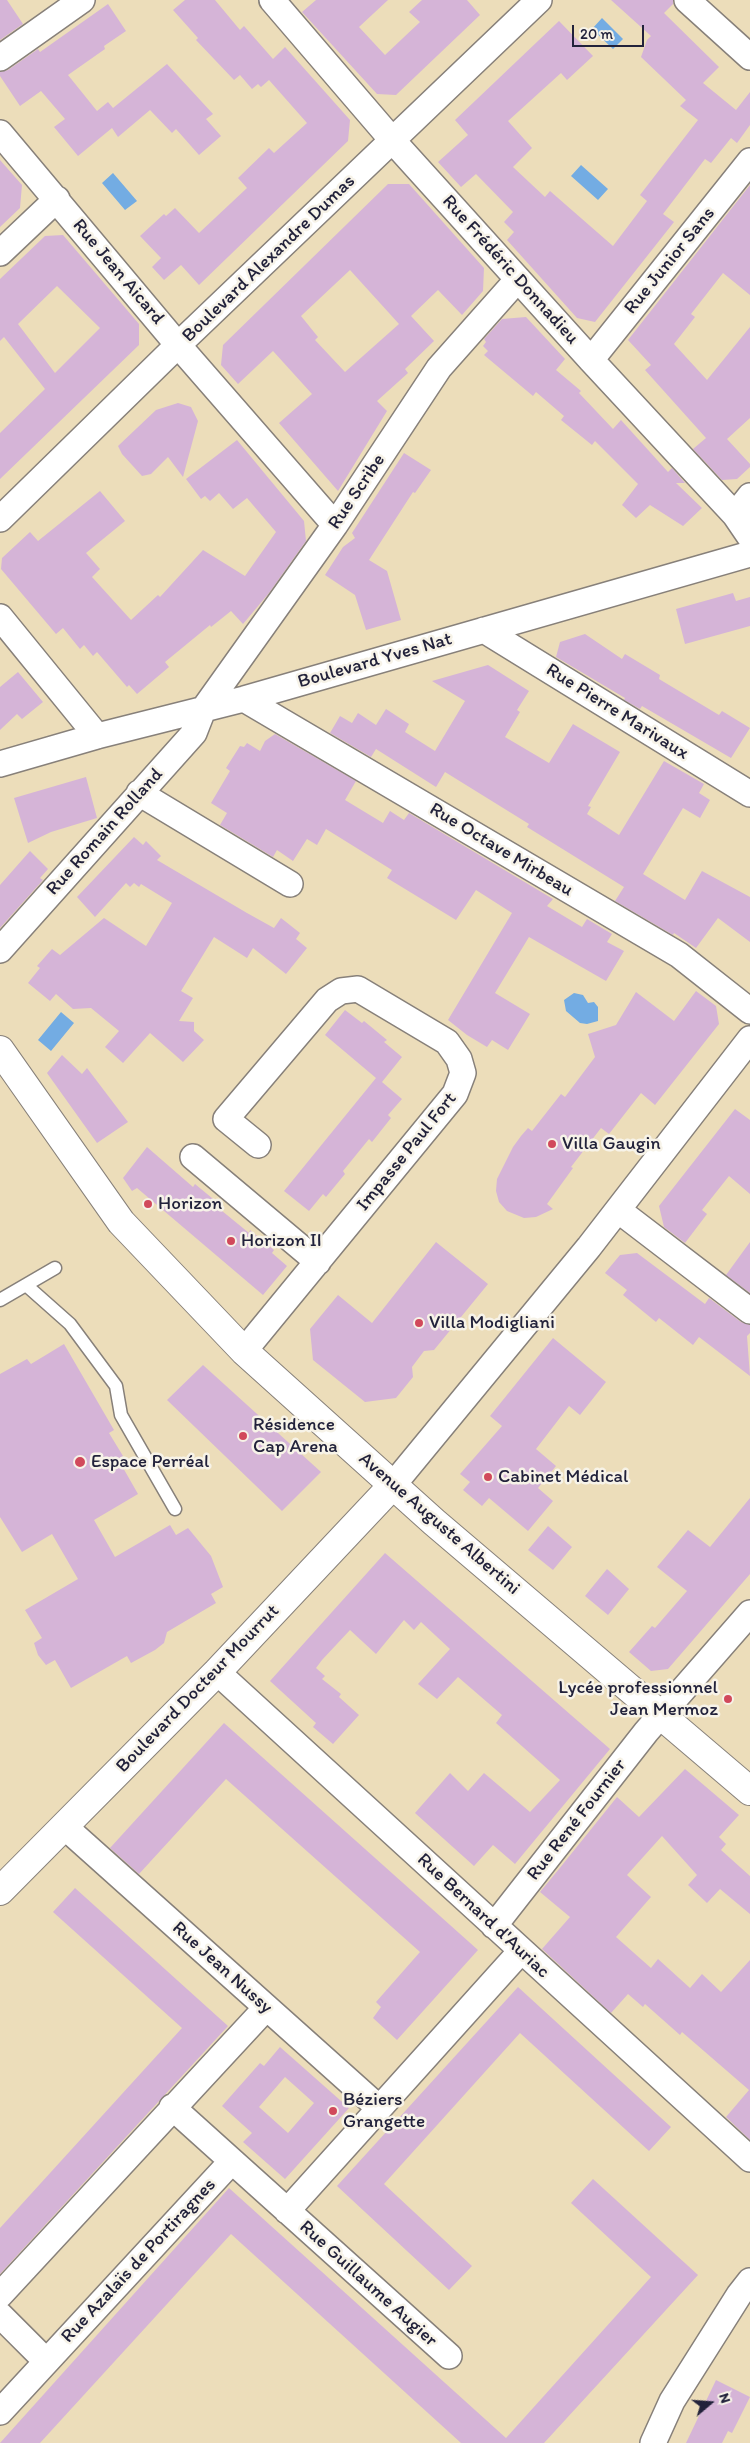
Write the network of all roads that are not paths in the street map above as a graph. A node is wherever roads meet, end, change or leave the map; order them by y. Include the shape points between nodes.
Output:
1 (82, 0) edge
2 (272, 0) edge
3 (539, 0) edge
4 (687, 0) edge
5 (747, 50) edge
6 (0, 58) edge
7 (0, 133) edge
8 (393, 141) junction
9 (750, 161) edge
10 (57, 199) junction
11 (0, 253) edge
12 (518, 279) junction
13 (178, 345) junction
14 (591, 360) junction
15 (750, 496) edge
16 (735, 515) junction
17 (0, 519) edge
18 (335, 525) junction
19 (750, 537) edge
20 (750, 554) edge
21 (0, 616) edge
22 (484, 630) junction
23 (244, 699) junction
24 (203, 710) junction
25 (97, 736) junction
26 (0, 764) edge
27 (139, 794) junction
28 (750, 794) edge
29 (290, 884) dead end
30 (0, 950) edge
31 (750, 1012) edge
32 (750, 1039) edge
33 (0, 1050) edge
34 (258, 1145) dead end
35 (193, 1157) dead end
36 (618, 1210) junction
37 (318, 1262) junction
38 (55, 1268) dead end
39 (26, 1285) junction
40 (0, 1300) edge
41 (750, 1311) edge
42 (244, 1352) junction
43 (393, 1485) junction
44 (175, 1509) dead end
45 (750, 1613) edge
46 (217, 1672) junction
47 (660, 1715) junction
48 (750, 1790) edge
49 (65, 1827) junction
50 (0, 1891) edge
51 (494, 1926) junction
52 (521, 1951) junction
53 (266, 2008) junction
54 (172, 2107) junction
55 (379, 2108) junction
56 (750, 2159) edge
57 (232, 2161) junction
58 (287, 2211) junction
59 (750, 2281) edge
60 (0, 2295) edge
61 (0, 2315) edge
62 (449, 2356) dead end
63 (46, 2360) junction
64 (0, 2412) edge
65 (652, 2443) edge

1 - 6 street
2 - 8 street, Rue Frédéric Donnadieu
3 - 8 street, Boulevard Alexandre Dumas
4 - 5 street
7 - 10 street, Rue Jean Aicard
8 - 12 street, Rue Frédéric Donnadieu
8 - 13 street, Boulevard Alexandre Dumas
9 - 14 street, Rue Junior Sans
10 - 11 street
10 - 13 street, Rue Jean Aicard
12 - 14 street, Rue Frédéric Donnadieu
12 - 18 street, Rue Scribe via 439,368
13 - 17 street, Boulevard Alexandre Dumas
13 - 18 street, Rue Jean Aicard
14 - 16 street, Rue Frédéric Donnadieu
15 - 16 street
16 - 19 street, Rue Frédéric Donnadieu
18 - 24 street, Rue Scribe
20 - 22 street, Boulevard Yves Nat
21 - 25 street
22 - 23 street, Boulevard Yves Nat
22 - 28 street, Rue Pierre Marivaux
23 - 24 street, Boulevard Yves Nat
23 - 31 street, Rue Octave Mirbeau via 679,955
24 - 25 street, Boulevard Yves Nat
24 - 27 street, Rue Romain Rolland via 194,733
25 - 26 street, Boulevard Yves Nat
27 - 29 street
27 - 30 street, Rue Romain Rolland
32 - 36 street
33 - 42 street, Avenue Auguste Albertini via 121,1222
34 - 37 street, Impasse Paul Fort via 226,1119 327,1000 341,991 358,990 447,1042 459,1059 462,1073 455,1094
35 - 37 street
36 - 41 street
36 - 43 street
37 - 42 street, Impasse Paul Fort
38 - 39 lane
39 - 40 lane
39 - 44 lane via 70,1324 116,1386 121,1415
42 - 43 street, Avenue Auguste Albertini
43 - 46 street, Boulevard Docteur Mourrut
43 - 47 street, Avenue Auguste Albertini
45 - 47 street, Rue René Fournier
46 - 49 street, Boulevard Docteur Mourrut
46 - 51 street, Rue Bernard d'Auriac
47 - 48 street, Avenue Auguste Albertini
47 - 51 street, Rue René Fournier
49 - 50 street, Boulevard Docteur Mourrut
49 - 53 street, Rue Jean Nussy
51 - 52 street, Rue Bernard d'Auriac
52 - 55 street
52 - 56 street, Rue Bernard d'Auriac
53 - 54 street
53 - 55 street, Rue Jean Nussy
54 - 57 street
54 - 60 street
55 - 58 street
57 - 58 street
57 - 63 street, Rue Azalaïs de Portiragnes
58 - 62 street, Rue Guillaume Augier
59 - 65 street via 672,2401
61 - 63 street, Rue Azalaïs de Portiragnes
63 - 64 street, Rue Azalaïs de Portiragnes

